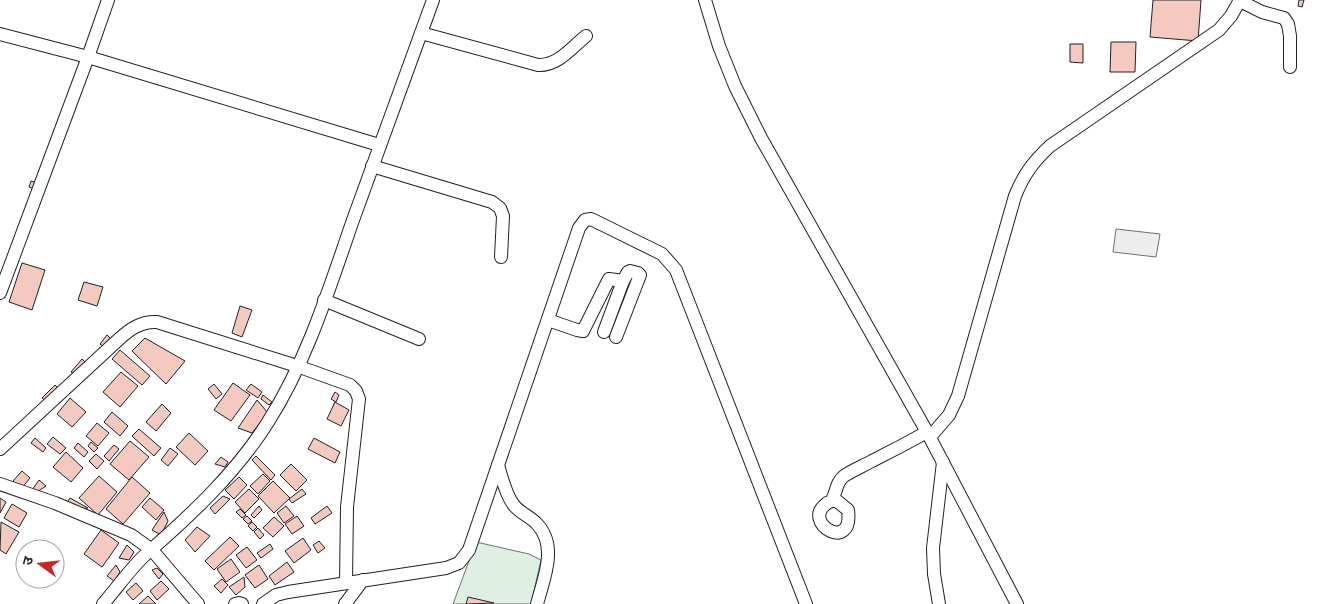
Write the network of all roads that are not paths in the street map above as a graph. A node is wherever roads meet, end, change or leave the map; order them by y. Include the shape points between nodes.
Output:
1 (108, 0) edge
2 (432, 0) edge
3 (705, 0) edge
4 (1240, 1) edge
5 (421, 33) junction
6 (0, 34) edge
7 (586, 36) dead end
8 (88, 57) junction
9 (1290, 67) dead end
10 (379, 145) junction
11 (372, 166) junction
12 (500, 257) dead end
13 (623, 281) junction
14 (0, 293) edge
15 (324, 300) junction
16 (548, 320) junction
17 (419, 339) dead end
18 (298, 366) junction
19 (928, 435) junction
20 (0, 449) edge
21 (942, 462) junction
22 (498, 465) junction
23 (0, 484) edge
24 (832, 501) dead end
25 (152, 550) junction
26 (363, 580) junction
27 (346, 582) junction
28 (103, 604) edge
29 (198, 604) edge
30 (235, 604) edge
31 (242, 604) edge
32 (263, 604) edge
33 (345, 604) edge
34 (537, 604) edge
35 (806, 604) edge
36 (939, 604) edge
37 (1017, 604) edge

1 - 8 street
2 - 5 street
3 - 19 street via 722,54 761,138
4 - 9 street via 1284,18 1290,36
4 - 19 street via 1219,30 1050,146 1030,167 1015,196 958,396 949,415
5 - 7 street via 538,65 555,62
5 - 10 street
6 - 8 street
8 - 10 street
8 - 14 street
10 - 11 street
11 - 12 street via 492,202 500,208 502,216
11 - 15 street
13 - 13 street via 630,270 639,274 610,334
13 - 16 street via 609,279 583,330
15 - 17 street
15 - 18 street
16 - 22 street
16 - 35 street via 579,228 586,220 595,220 662,254 669,261 676,270
18 - 20 street via 146,321 128,331
18 - 25 street via 268,422 241,459
18 - 27 street via 350,386 359,399 348,499
19 - 21 street
19 - 24 street via 845,475 838,482
21 - 36 street via 933,548
21 - 37 street
22 - 26 street via 469,550 459,562 446,568
22 - 34 street via 513,504 534,520 545,535 548,561
23 - 25 street via 118,528
25 - 28 street
25 - 29 street
26 - 27 street
26 - 33 street
27 - 32 street via 288,592
30 - 31 street

